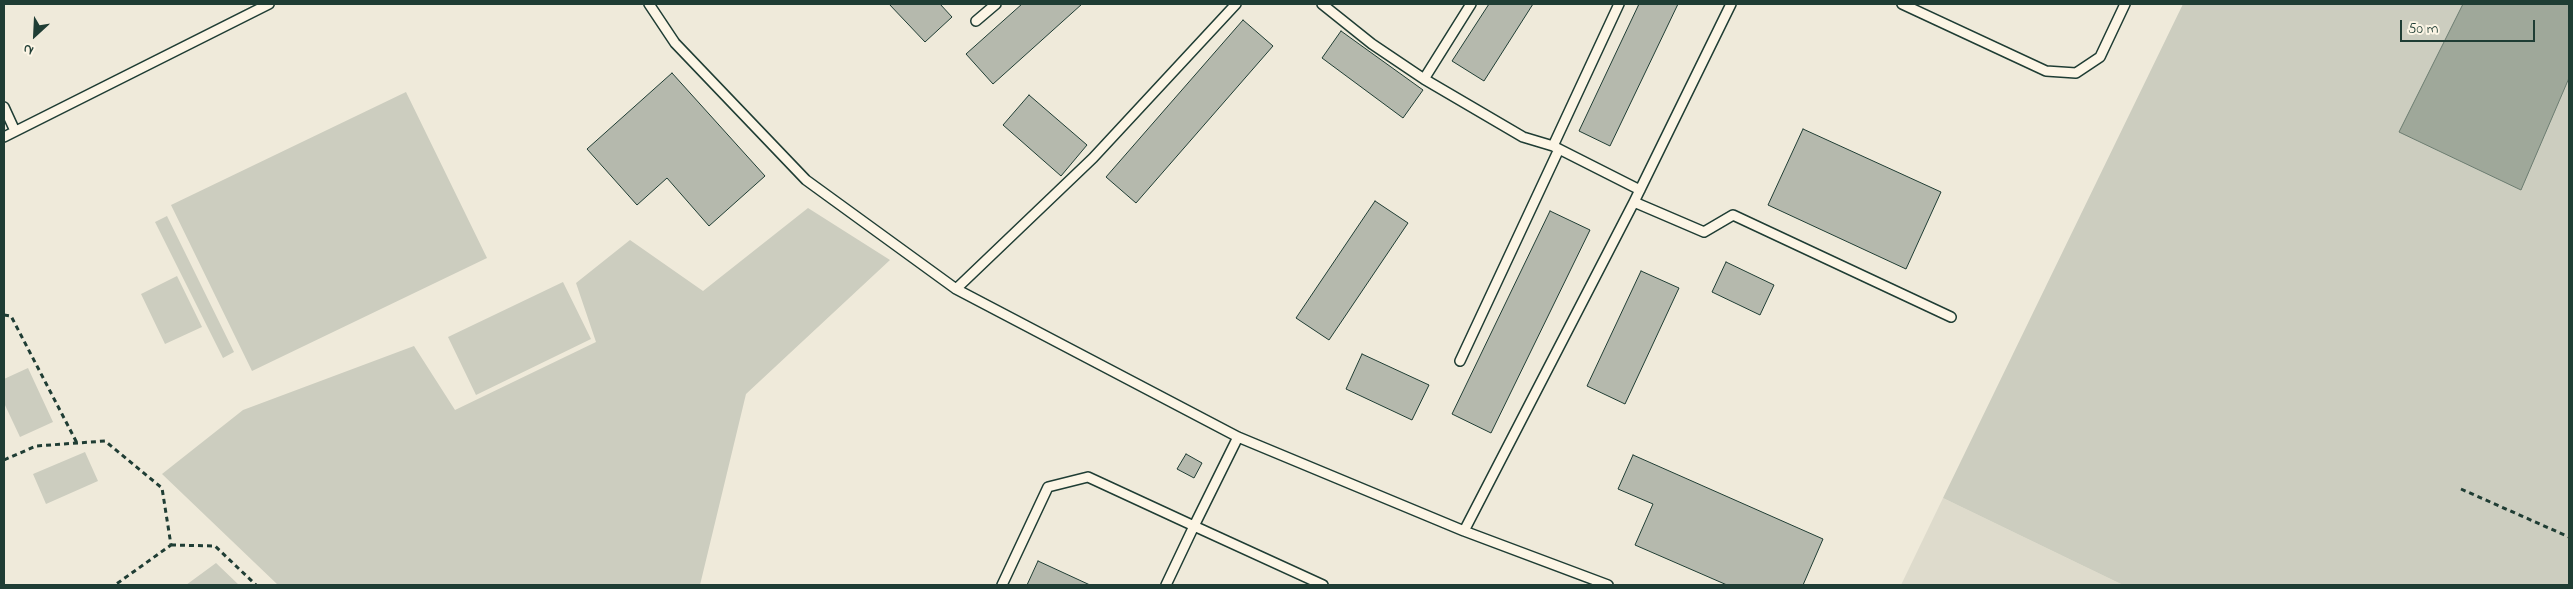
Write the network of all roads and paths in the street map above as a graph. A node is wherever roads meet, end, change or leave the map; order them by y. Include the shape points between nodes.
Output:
1 (269, 4) edge
2 (649, 4) edge
3 (996, 4) edge
4 (1236, 4) edge
5 (1322, 4) edge
6 (1471, 4) edge
7 (1619, 4) edge
8 (1731, 4) edge
9 (1902, 4) edge
10 (2125, 4) edge
11 (976, 21) dead end
12 (1424, 79) junction
13 (4, 106) edge
14 (15, 131) junction
15 (4, 137) edge
16 (1556, 148) junction
17 (1640, 190) junction
18 (1634, 202) junction
19 (956, 289) junction
20 (4, 315) edge
21 (1951, 317) dead end
22 (1460, 361) dead end
23 (1238, 437) junction
24 (77, 443) junction
25 (4, 460) edge
26 (2461, 489) dead end
27 (1194, 526) junction
28 (1464, 532) junction
29 (2569, 537) edge
30 (171, 545) junction
31 (115, 585) edge
32 (256, 585) edge
33 (1002, 585) edge
34 (1166, 585) edge
35 (1323, 585) edge
36 (1608, 585) edge

1 - 14 lane
2 - 19 lane via 675,43 806,180
3 - 11 lane
4 - 19 lane via 1093,158
5 - 12 lane via 1372,44
6 - 12 lane
7 - 16 lane
8 - 17 lane
9 - 10 lane via 2046,71 2076,73 2100,56
12 - 16 lane via 1523,137
13 - 14 lane
14 - 15 lane
16 - 17 lane
16 - 22 lane
17 - 18 lane
18 - 21 lane via 1704,232 1733,215
18 - 28 lane
19 - 23 lane
20 - 24 path via 11,316
23 - 27 lane
23 - 28 lane
24 - 25 path via 36,446
24 - 30 path via 105,441 162,488
26 - 29 path
27 - 33 lane via 1088,477 1048,487
27 - 34 lane
27 - 35 lane
28 - 36 lane
30 - 31 path
30 - 32 path via 215,546

